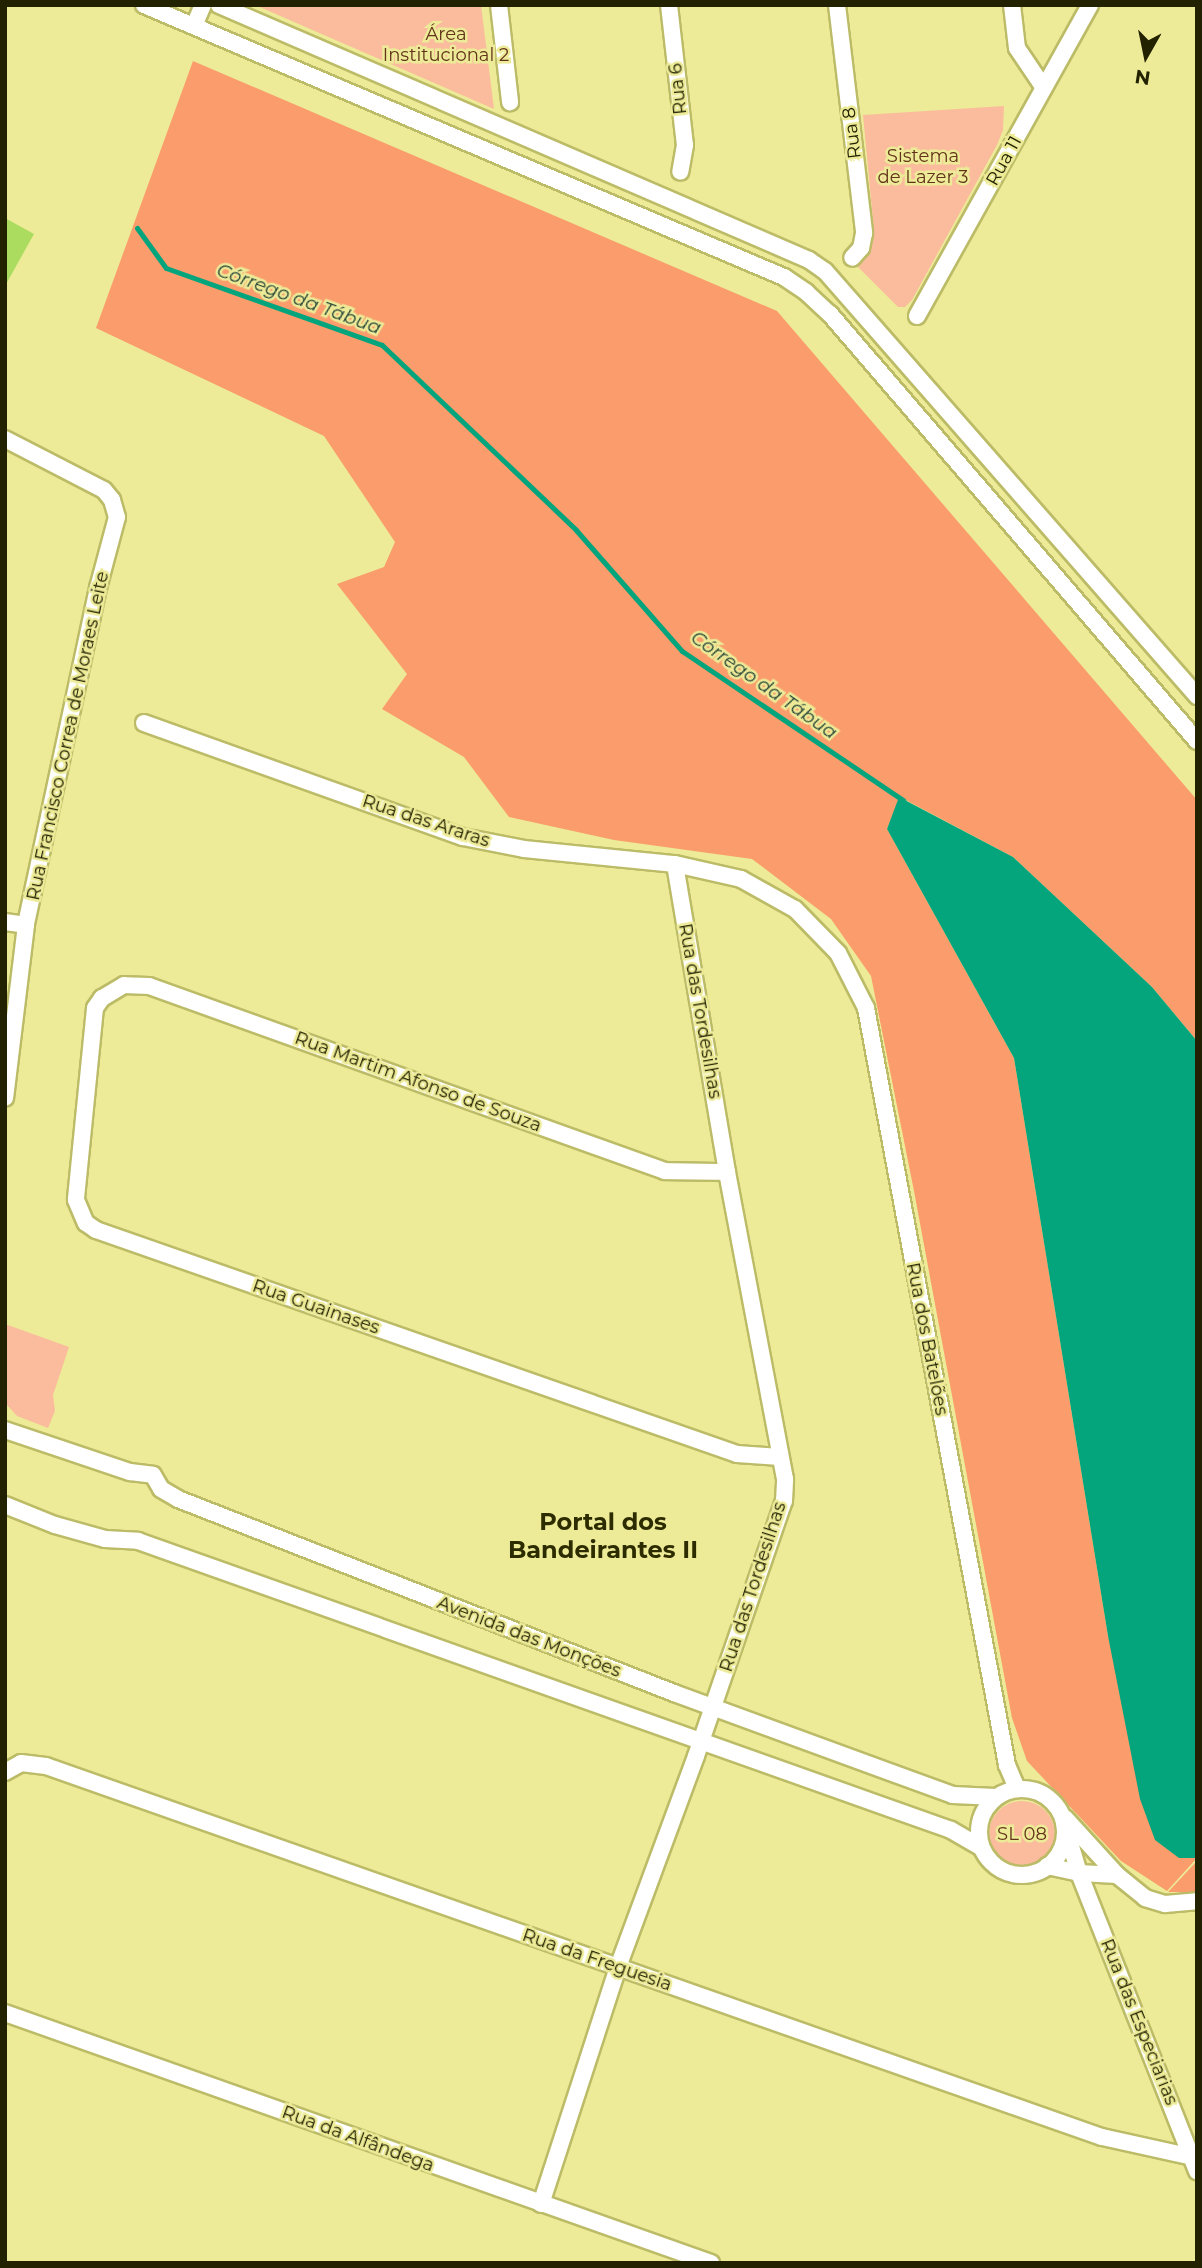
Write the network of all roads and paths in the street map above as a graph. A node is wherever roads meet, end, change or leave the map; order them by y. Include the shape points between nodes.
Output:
1 (144, 5) edge
2 (203, 5) edge
3 (219, 5) edge
4 (499, 5) edge
5 (669, 5) edge
6 (837, 5) edge
7 (1012, 5) edge
8 (1090, 5) edge
9 (194, 26) junction
10 (1044, 88) junction
11 (510, 102) dead end
12 (680, 173) dead end
13 (675, 205) junction
14 (663, 227) junction
15 (852, 258) dead end
16 (917, 316) dead end
17 (5, 439) edge
18 (1197, 696) edge
19 (144, 723) dead end
20 (1197, 741) edge
21 (675, 864) junction
22 (795, 909) joint
23 (5, 922) edge
24 (26, 925) junction
25 (112, 990) joint
26 (5, 1098) edge
27 (727, 1172) junction
28 (5, 1430) edge
29 (780, 1457) junction
30 (5, 1505) edge
31 (713, 1708) junction
32 (701, 1741) junction
33 (5, 1772) edge
34 (1017, 1789) junction
35 (996, 1797) junction
36 (1062, 1819) junction
37 (981, 1847) junction
38 (1047, 1866) junction
39 (1079, 1873) junction
40 (1117, 1875) junction
41 (1197, 1901) edge
42 (618, 1967) junction
43 (5, 2013) edge
44 (1195, 2164) edge
45 (541, 2204) junction
46 (711, 2263) edge

1 - 9 street
2 - 9 street
3 - 13 street
4 - 11 street
5 - 12 street, Rua 6 via 685,145
6 - 15 street, Rua 8 via 864,233 861,248
7 - 10 street via 1017,48
8 - 10 street, Rua 11
9 - 14 street
10 - 16 street, Rua 11
13 - 14 street
13 - 18 street via 825,271
14 - 20 street via 784,277 830,314
17 - 24 street, Rua Francisco Correa de Moraes Leite via 104,490 117,517
19 - 21 street, Rua das Araras via 463,836 524,849
21 - 22 street, Rua das Araras via 741,879
21 - 27 street, Rua das Tordesilhas
22 - 34 street, Rua dos Batelões via 838,953 866,1009 1007,1765
23 - 24 street
24 - 26 street, Rua Francisco Correa de Moraes Leite
25 - 27 street, Rua Martim Afonso de Souza via 124,985 149,986 665,1171
25 - 29 street, Rua Guainases via 95,1008 76,1188 79,1212 96,1230 737,1454
27 - 29 street, Rua das Tordesilhas
28 - 31 street, Avenida das Monções via 130,1472 153,1475 161,1489 178,1499
29 - 31 street, Rua das Tordesilhas via 784,1501
30 - 32 street via 105,1539 138,1541
31 - 32 street, Rua das Tordesilhas
31 - 35 street, Avenida das Monções via 953,1795
32 - 37 street via 950,1830
32 - 42 street, Rua das Tordesilhas
33 - 42 street, Rua da Freguesia via 21,1763 46,1766
34 - 35 street
34 - 36 street via 1048,1798
35 - 37 street via 982,1814
36 - 38 street via 1063,1843
36 - 39 street, Rua das Especiarias
36 - 40 street
37 - 38 street via 995,1865 1013,1873 1031,1874
38 - 39 street
39 - 40 street
39 - 44 street, Rua das Especiarias
40 - 41 street via 1152,1902
42 - 44 street, Rua da Freguesia via 1102,2137
42 - 45 street, Rua das Tordesilhas
43 - 45 street, Rua da Alfândega
45 - 46 street, Rua da Alfândega

